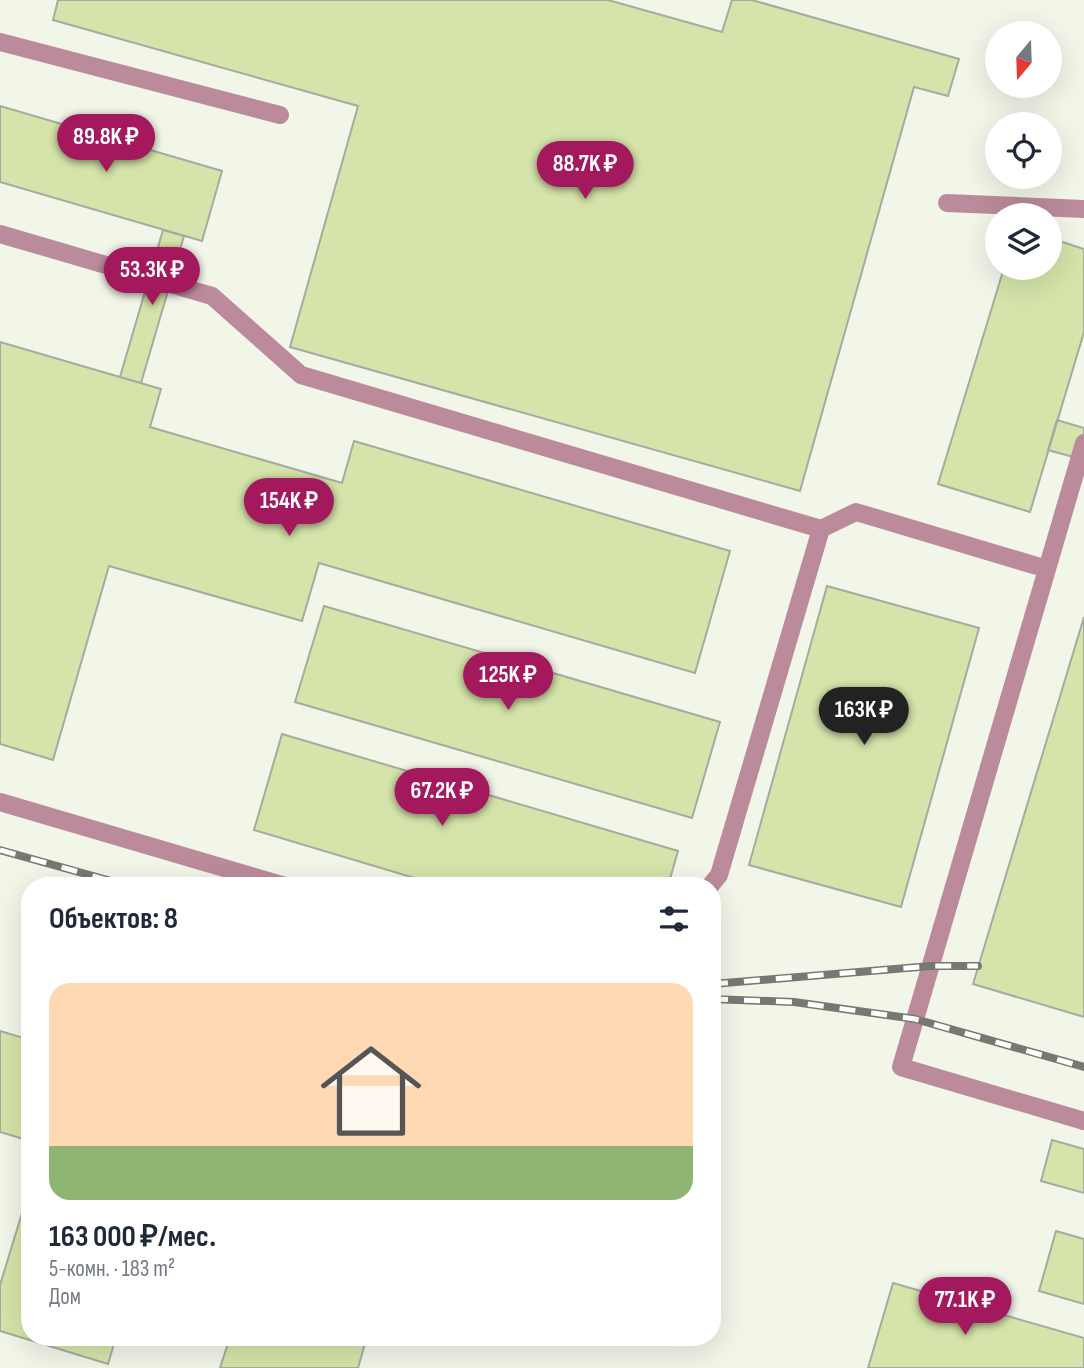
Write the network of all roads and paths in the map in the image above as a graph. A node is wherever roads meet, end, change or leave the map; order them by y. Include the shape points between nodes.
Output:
1 (0, 43) edge
2 (280, 115) dead end
3 (947, 203) dead end
4 (1084, 209) edge
5 (0, 234) edge
6 (1084, 443) edge
7 (821, 529) junction
8 (1047, 569) junction
9 (0, 802) edge
10 (254, 877) edge
11 (717, 877) edge
12 (1084, 1121) edge

1 - 2 lane
3 - 4 lane
5 - 7 lane via 212,296 301,375
6 - 8 lane
7 - 8 lane via 856,512
7 - 11 lane
8 - 12 lane via 901,1067
9 - 10 lane

